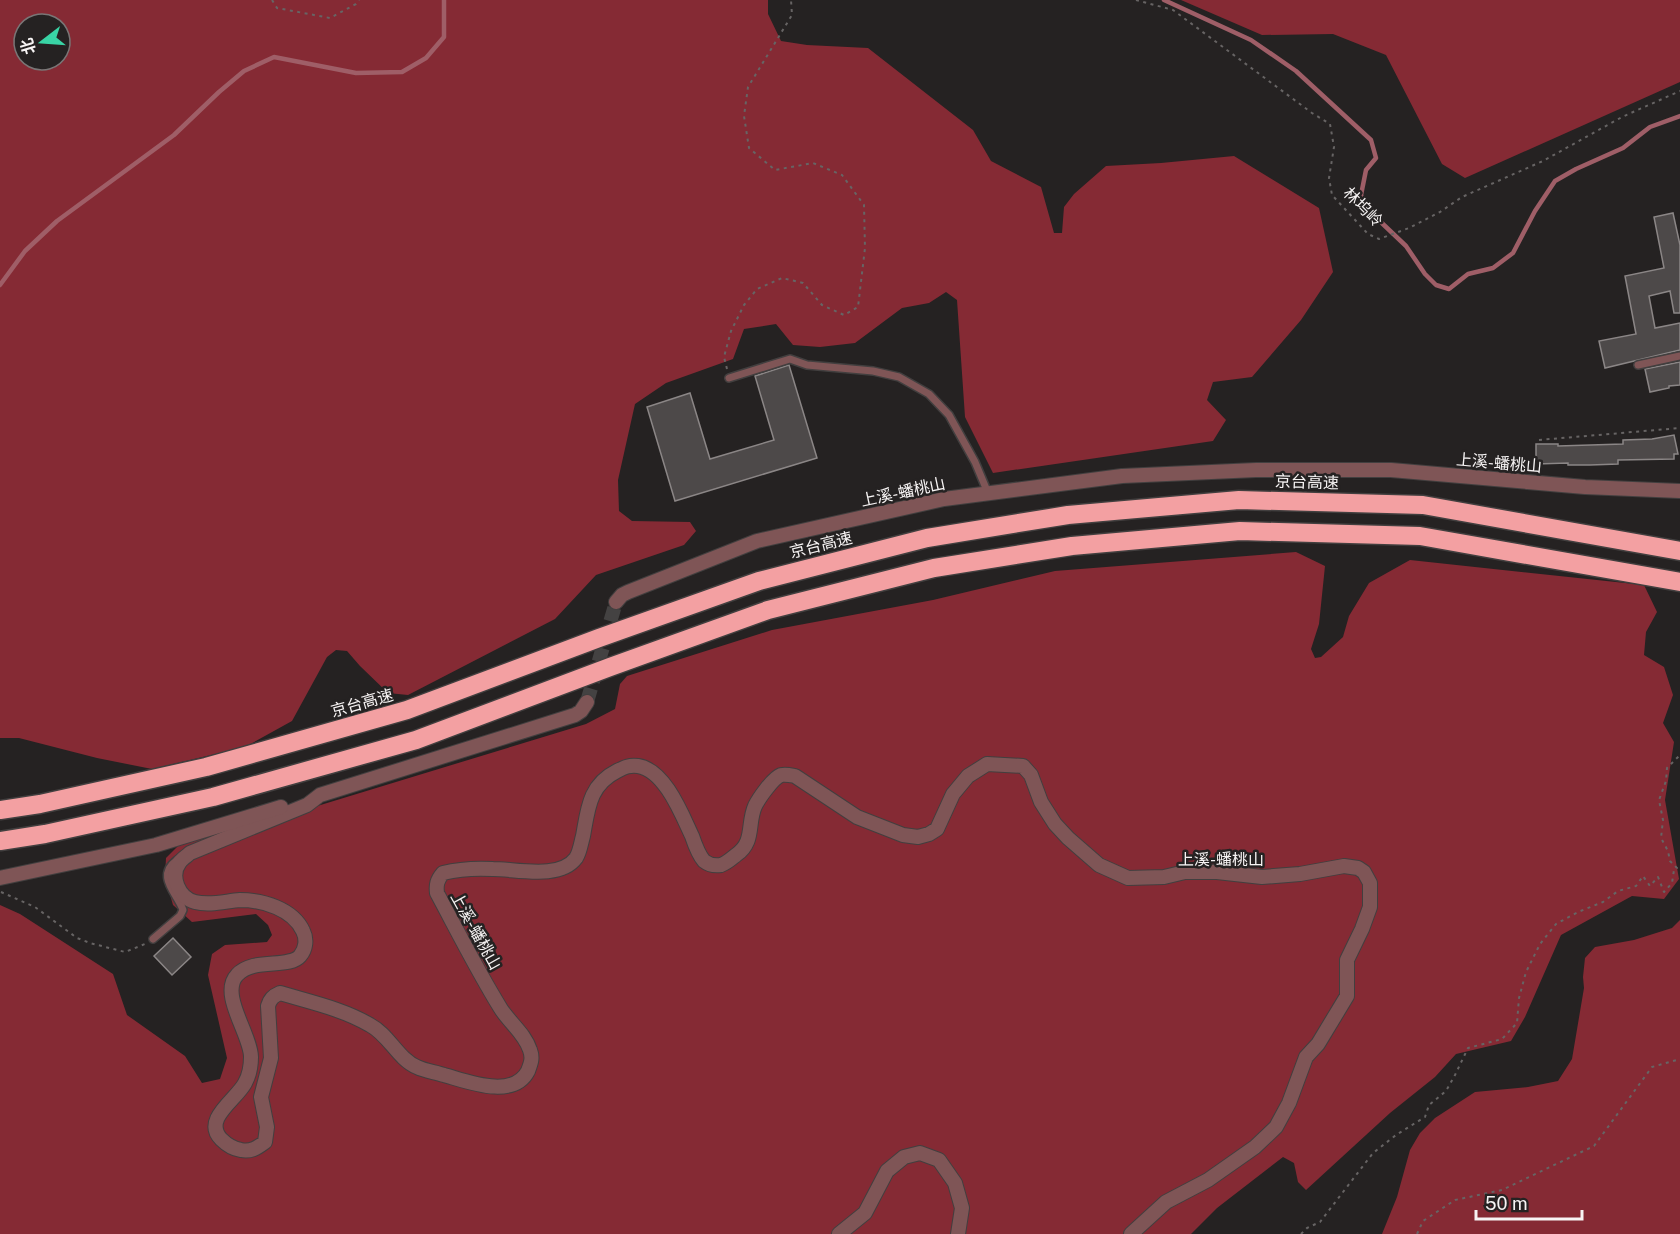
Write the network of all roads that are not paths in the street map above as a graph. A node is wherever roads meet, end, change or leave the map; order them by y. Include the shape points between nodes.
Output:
1 (1680, 356) edge
2 (1638, 365) dead end
3 (729, 378) road end
4 (1680, 491) edge
5 (988, 493) junction
6 (1680, 551) edge
7 (1680, 582) edge
8 (616, 602) tunnel mouth
9 (587, 702) tunnel mouth
10 (320, 795) junction
11 (0, 810) edge
12 (0, 841) edge
13 (190, 853) junction
14 (0, 878) edge
15 (153, 939) road end
16 (839, 1234) edge
17 (958, 1234) edge
18 (1131, 1234) edge

1 - 2 lane
3 - 5 lane via 790,359 807,365 899,377 929,394 949,415
4 - 5 street, 上溪-蟠桃山 via 1391,470 1256,470 1122,476
5 - 8 street, 上溪-蟠桃山 via 944,499 757,541 622,594
6 - 11 highway, 京台高速 via 1423,505 1239,500 1068,515 927,538 759,580 407,710 206,767
7 - 12 highway via 1420,536 1240,531 1072,546 934,568 768,610 416,740 213,797
9 - 10 street via 575,714
10 - 13 street via 307,805
10 - 14 street via 156,845
13 - 15 lane via 171,864 168,876 183,910
13 - 18 street, 上溪-蟠桃山 via 176,870 176,881 187,898 206,903 242,900 279,909 297,922 306,941 299,958 256,965 236,975 231,986 251,1053 250,1071 245,1085 218,1116 215,1126 226,1144 240,1150 255,1150 265,1142 267,1127 261,1096 271,1058 268,1006 280,993 372,1025 417,1067 489,1087 515,1083 526,1075 532,1061 531,1050 503,1012 442,903 437,893 438,879 443,873 461,870 539,872 568,865 576,858 591,798 599,783 628,765 653,772 663,783 699,854 715,866 725,864 743,850 755,807 780,775 795,776 857,818 918,837 937,829 953,794 968,776 987,764 1005,764 1023,766 1031,775 1041,802 1068,838 1099,865 1128,878 1185,872 1262,877 1344,866 1358,868 1370,883 1370,907 1347,960 1347,996 1306,1057 1276,1127 1208,1180 1166,1202
16 - 17 street via 865,1213 887,1171 904,1157 920,1153 939,1160 956,1183 962,1208

